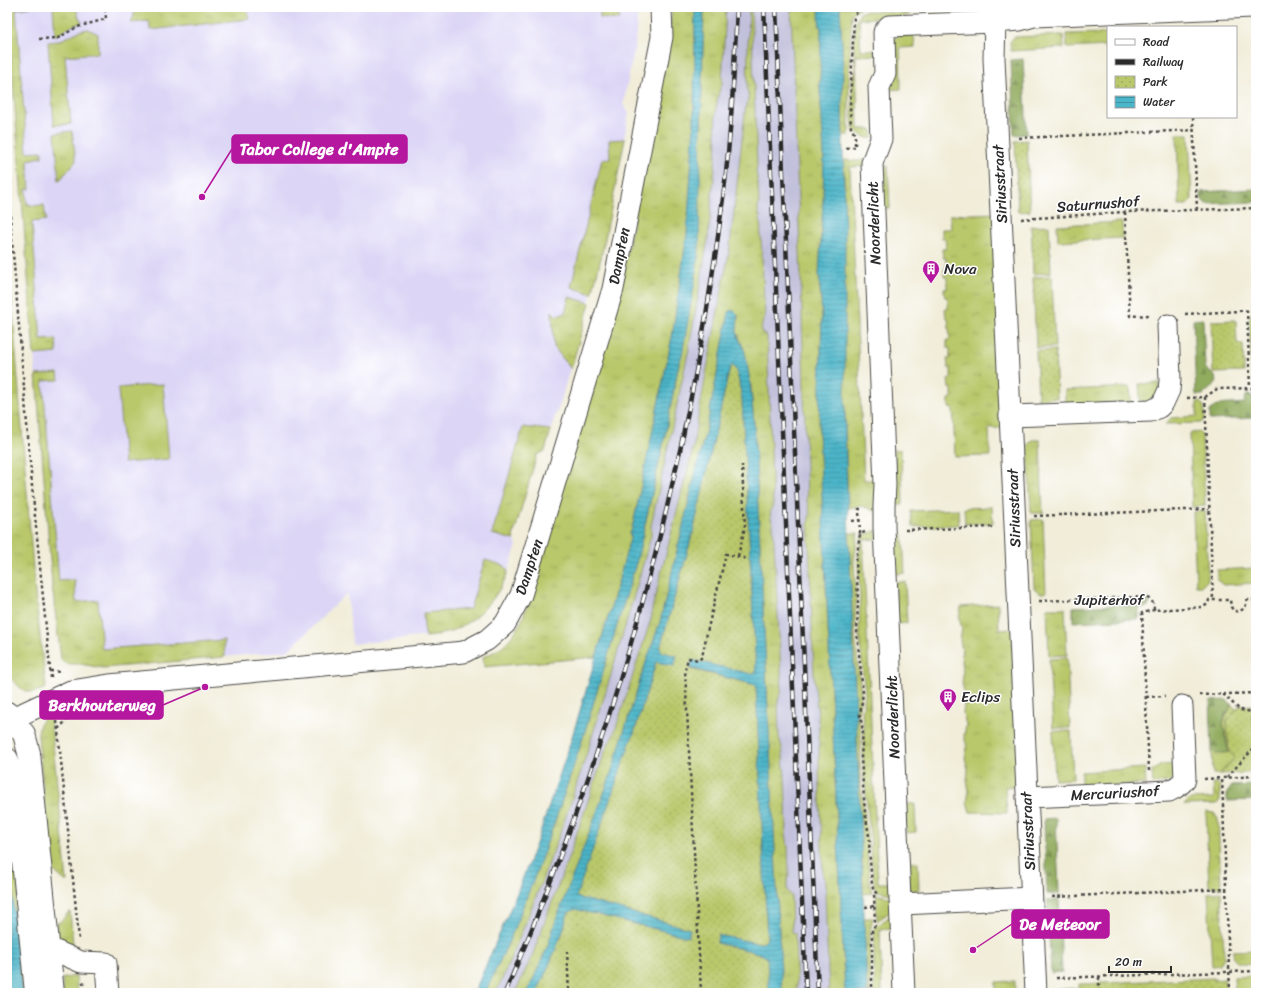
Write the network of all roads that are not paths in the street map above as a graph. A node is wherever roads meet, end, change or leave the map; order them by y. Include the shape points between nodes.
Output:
1 (661, 7) edge
2 (1253, 7) edge
3 (924, 16) edge
4 (995, 22) junction
5 (1168, 320) road end
6 (1010, 416) junction
7 (1182, 706) road end
8 (9, 717) edge
9 (7, 759) edge
10 (1027, 797) junction
11 (1032, 898) junction
12 (901, 904) junction
13 (49, 948) junction
14 (1035, 986) edge
15 (36, 993) edge
16 (53, 993) edge
17 (108, 993) edge
18 (904, 993) edge

1 - 8 street, Dampten via 662,37 613,289 521,595 505,624 488,640 464,652 108,685 71,691
2 - 4 street, Noorderlicht via 1034,16
3 - 4 street, Noorderlicht
3 - 12 street, Noorderlicht via 889,26 884,32 885,74 879,87 881,139 872,163 885,484 884,529
4 - 6 street, Siriusstraat via 994,58
5 - 6 street via 1169,390 1159,408 1151,411
6 - 10 street, Siriusstraat
7 - 10 street, Mercuriushof via 1185,779 1176,788 1169,791
8 - 13 main road via 24,734 29,752
9 - 15 main road via 17,800
10 - 11 street, Siriusstraat
11 - 12 street
11 - 14 street, Siriusstraat
12 - 18 street, Noorderlicht
13 - 16 main road
13 - 17 street via 81,962 106,963

